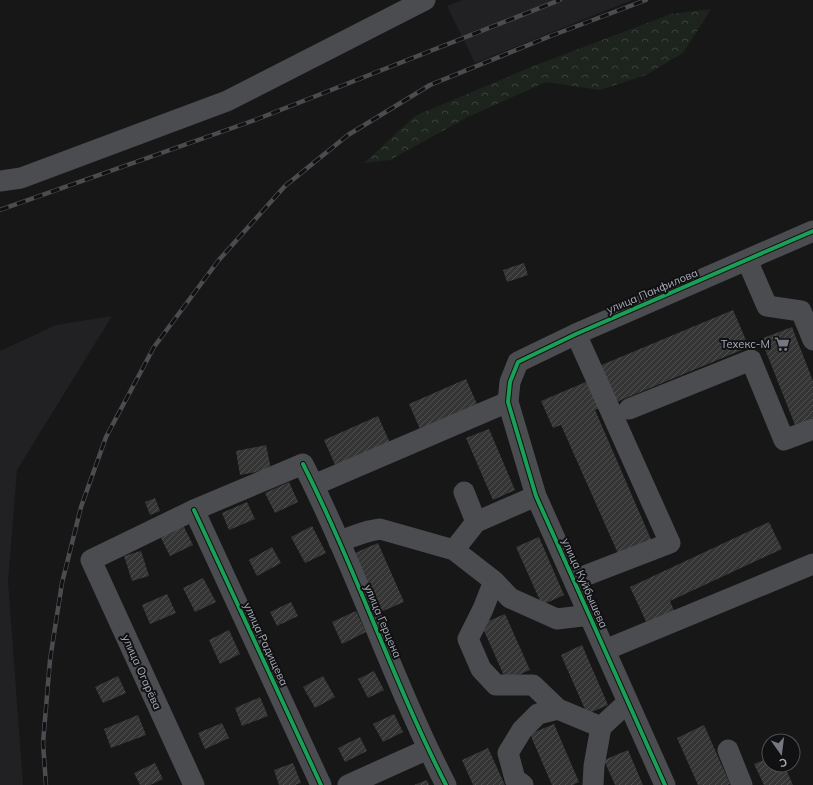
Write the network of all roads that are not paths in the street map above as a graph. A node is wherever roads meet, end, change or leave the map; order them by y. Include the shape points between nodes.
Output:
1 (425, 0) edge
2 (0, 181) edge
3 (813, 232) edge
4 (747, 260) junction
5 (576, 334) junction
6 (813, 340) edge
7 (509, 392) junction
8 (629, 409) dead end
9 (813, 429) edge
10 (314, 485) junction
11 (464, 492) dead end
12 (536, 496) junction
13 (194, 510) junction
14 (476, 522) junction
15 (339, 542) junction
16 (454, 550) junction
17 (813, 564) edge
18 (574, 580) junction
19 (494, 582) junction
20 (590, 615) junction
21 (605, 650) junction
22 (628, 702) junction
23 (558, 709) junction
24 (601, 727) junction
25 (428, 749) junction
26 (728, 750) dead end
27 (194, 785) edge
28 (321, 785) edge
29 (348, 785) edge
30 (446, 785) edge
31 (523, 785) edge
32 (594, 785) edge
33 (665, 785) edge
34 (742, 785) edge

1 - 2 street via 227,101 21,178
3 - 4 street, улица Панфилова
4 - 5 street, улица Панфилова
4 - 6 street via 767,306 801,311
5 - 7 street, улица Панфилова via 518,362
5 - 18 street via 670,543
7 - 10 street
7 - 12 street, улица Куйбышева
8 - 9 street via 751,360 784,440
10 - 13 street, улица Герцена via 303,464
10 - 15 street, улица Герцена
11 - 14 street
12 - 14 street
12 - 18 street, улица Куйбышева
13 - 27 street, улица Огарёва via 91,560
13 - 28 street, улица Радищева
14 - 16 street
15 - 16 street via 355,534 380,529
15 - 25 street, улица Герцена
16 - 19 street
17 - 21 street
18 - 20 street, улица Куйбышева
19 - 20 street via 510,598 557,619
19 - 23 street via 468,639 481,669 496,685 533,685
20 - 21 street, улица Куйбышева
21 - 22 street, улица Куйбышева
22 - 24 street
22 - 33 street, улица Куйбышева
23 - 24 street
23 - 31 street via 538,714 522,730 508,753 515,779
24 - 32 street via 594,766
25 - 29 street
25 - 30 street, улица Герцена
26 - 34 street

